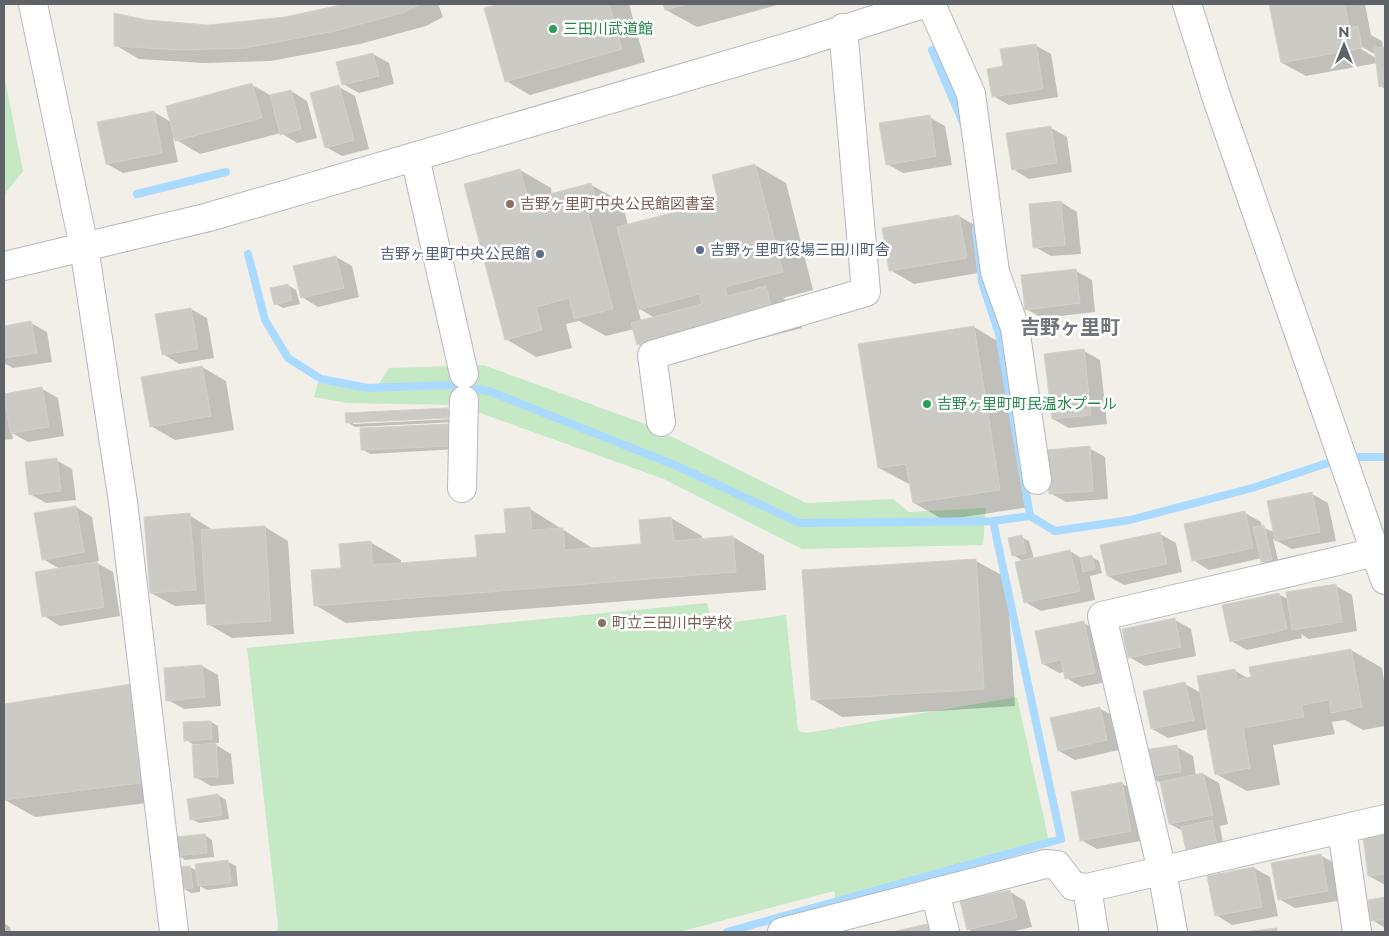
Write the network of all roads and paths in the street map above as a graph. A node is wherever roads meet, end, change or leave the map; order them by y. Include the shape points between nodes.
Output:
1 (33, 4) edge
2 (923, 4) edge
3 (931, 4) edge
4 (1187, 4) edge
5 (843, 28) junction
6 (416, 156) junction
7 (84, 247) junction
8 (4, 266) edge
9 (662, 422) dead end
10 (1038, 480) dead end
11 (462, 488) dead end
12 (1376, 552) junction
13 (1385, 580) edge
14 (1385, 819) edge
15 (1342, 829) junction
16 (1162, 871) junction
17 (1087, 888) junction
18 (935, 892) junction
19 (174, 932) edge
20 (782, 932) edge
21 (945, 932) edge
22 (1094, 932) edge
23 (1173, 932) edge
24 (1357, 932) edge

1 - 7 street
2 - 5 street
3 - 10 street via 971,94 995,272 1015,328
4 - 12 street via 1216,96
5 - 6 street via 795,45
5 - 9 street via 866,292 652,355
6 - 7 street via 209,217
6 - 11 street via 464,387
7 - 8 street
7 - 19 street via 123,502
12 - 13 street
12 - 16 street via 1102,616
14 - 15 street
15 - 16 street
15 - 24 street
16 - 17 street
16 - 23 street
17 - 18 street via 1073,886 1057,866 1045,864
17 - 22 street
18 - 20 street
18 - 21 street

